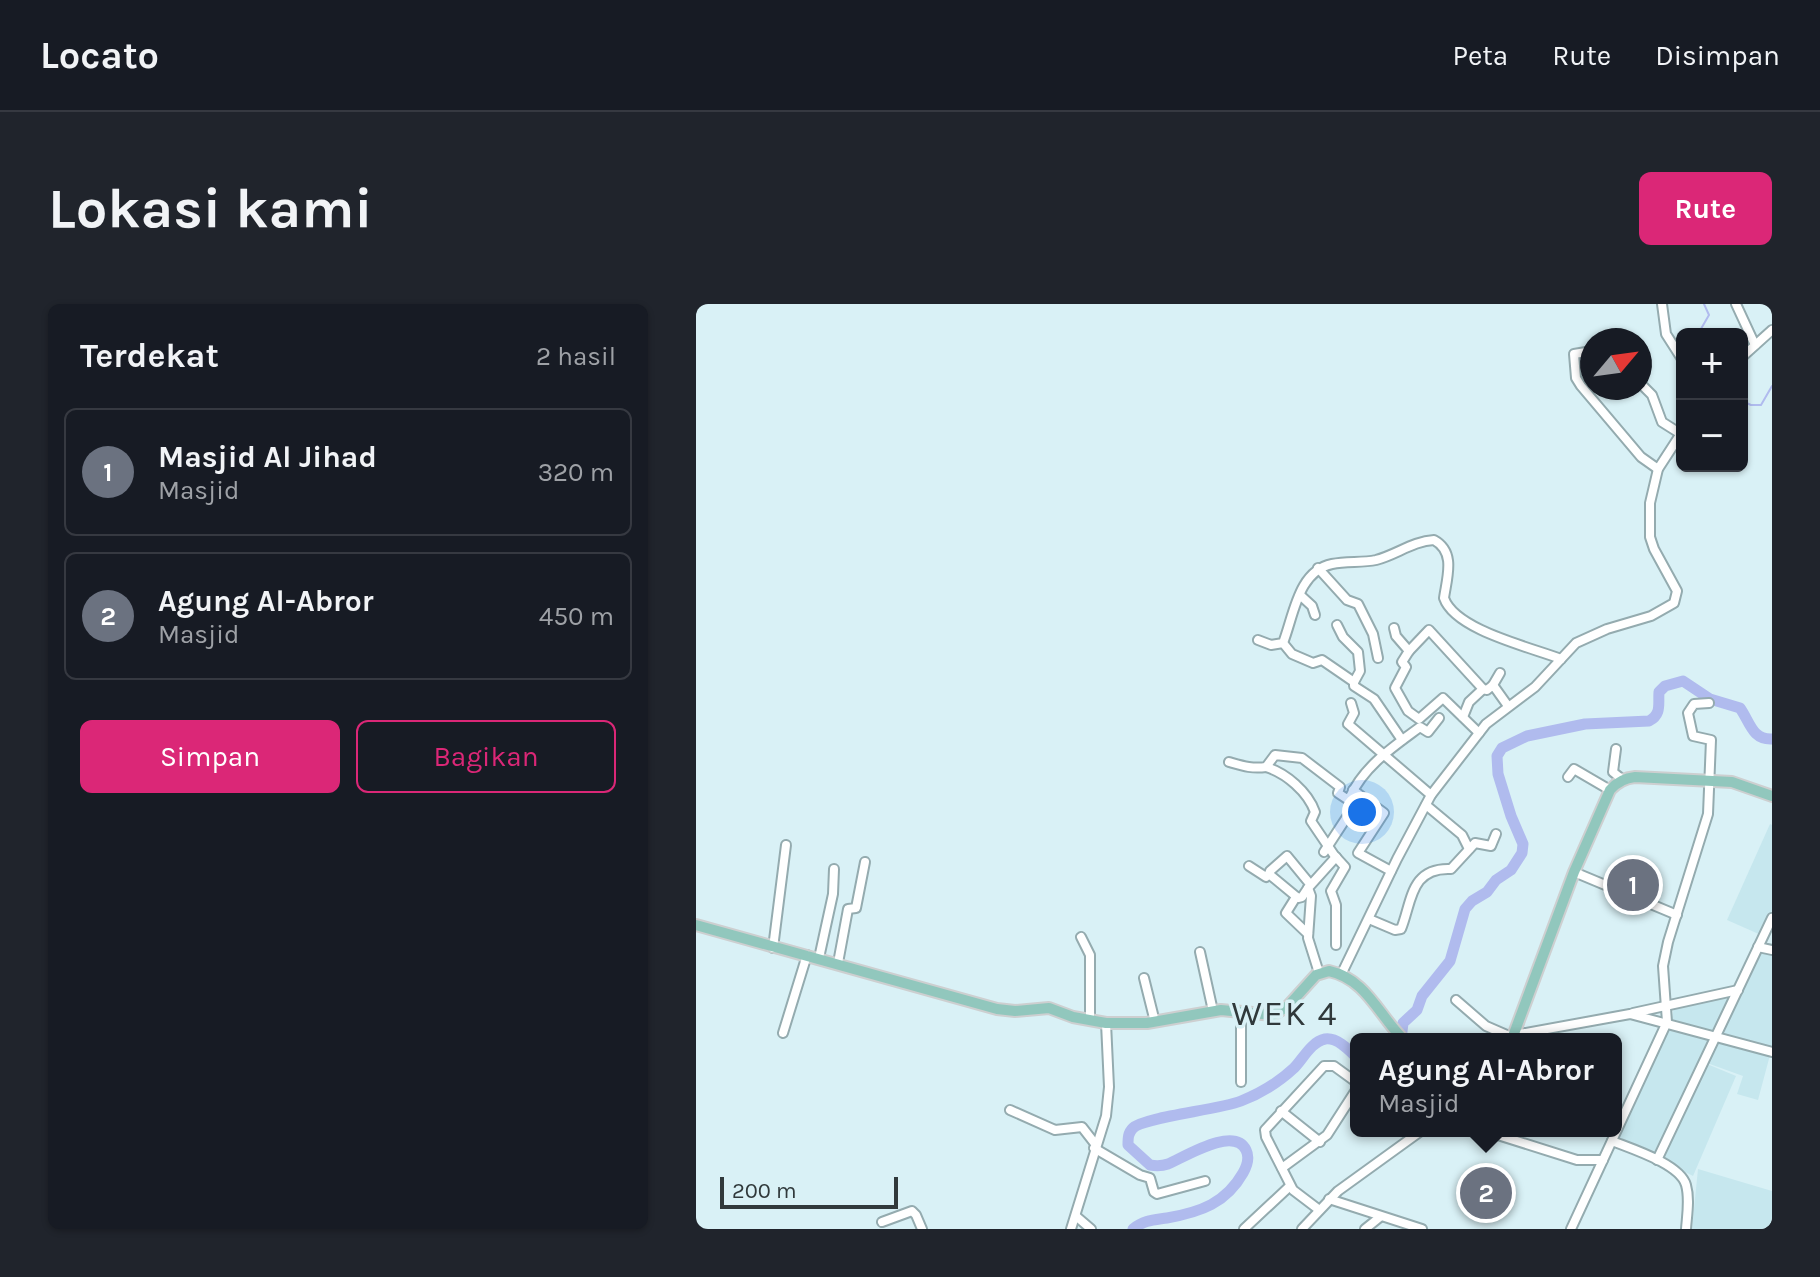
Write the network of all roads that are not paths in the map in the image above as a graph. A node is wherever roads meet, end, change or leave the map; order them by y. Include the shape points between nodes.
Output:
1 (1662, 304) edge
2 (1736, 304) edge
3 (1772, 330) edge
4 (1755, 345) junction
5 (1676, 350) edge
6 (1748, 351) edge
7 (1580, 353) edge
8 (1580, 384) edge
9 (1652, 395) edge
10 (1592, 400) edge
11 (1676, 430) edge
12 (1676, 441) edge
13 (1658, 469) junction
14 (1318, 568) junction
15 (1300, 595) junction
16 (1315, 615) dead end
17 (1337, 625) dead end
18 (1394, 628) dead end
19 (1258, 640) dead end
20 (1283, 643) junction
21 (1409, 651) junction
22 (1378, 658) dead end
23 (1561, 659) junction
24 (1500, 673) dead end
25 (1354, 682) junction
26 (1493, 685) junction
27 (1483, 689) junction
28 (1351, 703) dead end
29 (1709, 703) dead end
30 (1508, 706) junction
31 (1463, 717) junction
32 (1439, 718) dead end
33 (1479, 733) junction
34 (1402, 740) junction
35 (1616, 749) dead end
36 (1384, 754) junction
37 (1229, 762) dead end
38 (1266, 767) junction
39 (1568, 777) dead end
40 (1623, 780) junction
41 (1709, 781) junction
42 (1610, 790) junction
43 (1351, 793) junction
44 (1431, 795) junction
45 (1772, 796) edge
46 (1426, 805) junction
47 (1496, 834) dead end
48 (786, 845) dead end
49 (1469, 849) junction
50 (1327, 850) junction
51 (1336, 857) junction
52 (865, 862) dead end
53 (1249, 866) dead end
54 (834, 869) dead end
55 (1391, 871) junction
56 (1574, 872) junction
57 (1269, 874) junction
58 (1310, 884) junction
59 (1331, 891) junction
60 (1296, 897) junction
61 (1677, 915) junction
62 (1772, 918) edge
63 (1369, 919) junction
64 (696, 925) edge
65 (1308, 934) junction
66 (1081, 937) dead end
67 (1336, 945) dead end
68 (1758, 947) junction
69 (773, 948) junction
70 (1772, 950) edge
71 (1200, 952) dead end
72 (813, 956) junction
73 (838, 963) junction
74 (1319, 973) junction
75 (1341, 975) junction
76 (1144, 978) dead end
77 (1738, 990) junction
78 (1456, 1000) dead end
79 (1668, 1004) junction
80 (1213, 1011) junction
81 (1241, 1012) junction
82 (1630, 1014) junction
83 (1090, 1020) junction
84 (1155, 1022) junction
85 (1667, 1022) junction
86 (1106, 1023) junction
87 (783, 1033) dead end
88 (1396, 1033) edge
89 (1502, 1033) edge
90 (1514, 1033) edge
91 (1533, 1033) edge
92 (1716, 1037) junction
93 (1772, 1052) edge
94 (1350, 1078) edge
95 (1241, 1082) dead end
96 (1350, 1100) edge
97 (1010, 1110) dead end
98 (1281, 1111) junction
99 (1622, 1119) edge
100 (1410, 1137) edge
101 (1503, 1137) edge
102 (1614, 1137) edge
103 (1612, 1141) junction
104 (1320, 1142) junction
105 (1095, 1146) junction
106 (1603, 1160) junction
107 (1657, 1160) junction
108 (1282, 1168) junction
109 (1205, 1181) dead end
110 (1290, 1186) junction
111 (1329, 1199) junction
112 (1318, 1209) junction
113 (1077, 1217) junction
114 (1380, 1217) junction
115 (882, 1222) dead end
116 (922, 1229) edge
117 (1071, 1229) edge
118 (1091, 1229) edge
119 (1244, 1229) edge
120 (1302, 1229) edge
121 (1365, 1229) edge
122 (1419, 1229) edge
123 (1571, 1229) edge
124 (1686, 1229) edge

1 - 5 street via 1666,334
2 - 4 street
3 - 4 street
4 - 6 street
7 - 8 street via 1574,354
9 - 11 street via 1662,422
10 - 13 street
12 - 13 street
13 - 23 street via 1650,537 1677,598 1658,612 1587,637
14 - 15 street
14 - 22 street via 1347,600 1358,604
14 - 23 street via 1373,560 1434,540 1449,559 1444,598 1451,611 1484,632
15 - 16 street
15 - 20 street
17 - 25 street via 1358,652 1360,671
18 - 21 street
19 - 20 street
20 - 25 street via 1292,654 1312,663 1322,660
21 - 27 street via 1429,630
21 - 31 street via 1395,688 1408,711 1419,719 1443,698
23 - 30 street
24 - 26 street
25 - 34 street via 1356,689 1374,699
26 - 27 street
26 - 30 street
27 - 31 street
28 - 36 street via 1354,713 1348,723
29 - 41 street via 1692,705 1687,718 1694,736 1710,739
30 - 33 street
31 - 33 street
32 - 34 street via 1428,732 1420,727
33 - 44 street
34 - 36 street
35 - 40 street via 1613,772
36 - 43 street
36 - 44 street
37 - 38 street
38 - 43 street via 1275,755 1302,758 1340,787 1338,793 1347,799
38 - 50 street via 1281,772 1309,799 1315,812 1311,821
39 - 42 street via 1574,769
40 - 41 main road
40 - 42 main road
41 - 45 main road via 1737,783
41 - 61 street via 1710,805
42 - 56 main road
43 - 50 street via 1356,803
43 - 55 street via 1384,813 1358,853
44 - 46 street
46 - 49 street via 1462,835
46 - 55 street
47 - 49 street via 1491,846 1475,843
48 - 69 street
49 - 63 street via 1451,869 1434,869 1414,887 1402,929
50 - 51 street
51 - 58 street
51 - 59 street via 1345,868
52 - 73 street via 856,908 848,909
53 - 57 street
54 - 72 street via 833,894
55 - 63 street
56 - 61 street
56 - 90 main road
57 - 58 street via 1287,856
57 - 60 street
58 - 59 street
58 - 60 street via 1300,899
58 - 65 street
59 - 67 street
60 - 65 street via 1286,913
61 - 79 street via 1663,966
62 - 68 street
63 - 75 street
64 - 69 main road
65 - 74 street
66 - 83 street via 1090,955
68 - 70 street
68 - 77 street
69 - 72 main road
71 - 80 street
72 - 73 main road
72 - 87 street
73 - 83 main road via 997,1009 1049,1008
74 - 75 main road
74 - 81 main road via 1280,1012
75 - 88 main road via 1362,987
76 - 84 street
77 - 79 street
77 - 92 street
78 - 89 street
79 - 82 street
79 - 85 street
80 - 81 main road
80 - 84 main road
81 - 95 street
82 - 85 street
82 - 91 street
83 - 86 main road
84 - 86 main road
85 - 92 street
85 - 99 street
86 - 105 street via 1108,1103
92 - 93 street
92 - 107 street
94 - 98 street via 1327,1065
96 - 104 street
97 - 105 street via 1051,1129 1082,1127
98 - 104 street
98 - 108 street via 1265,1131
100 - 111 street
101 - 106 street via 1559,1156
102 - 103 street
103 - 106 street
103 - 107 street
104 - 108 street
105 - 109 street via 1151,1179 1157,1194
105 - 113 street
106 - 123 street
107 - 124 street via 1684,1180
108 - 110 street
110 - 112 street
110 - 119 street
111 - 112 street
111 - 114 street
112 - 120 street
113 - 117 street
113 - 118 street
114 - 121 street
114 - 122 street
115 - 116 street via 912,1211

